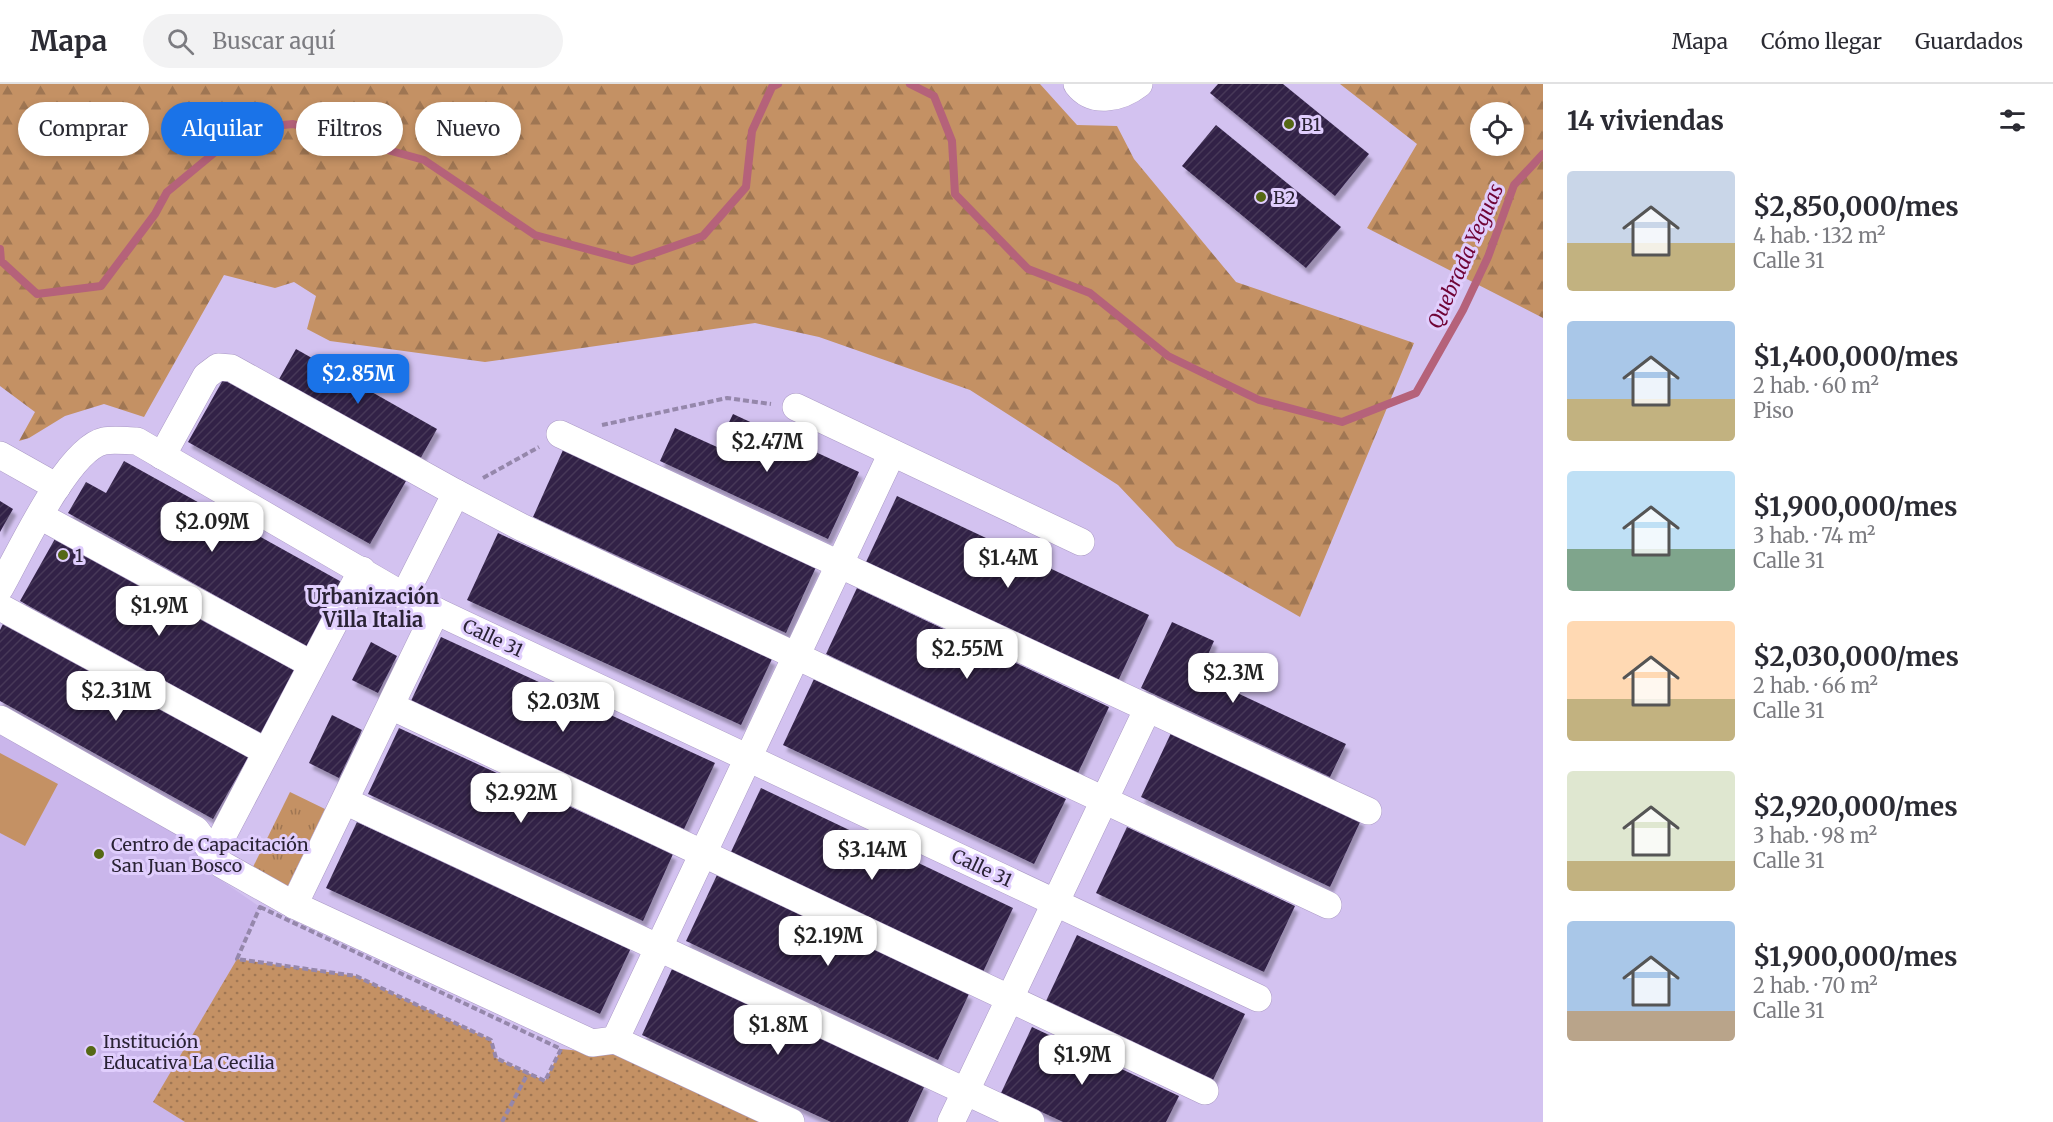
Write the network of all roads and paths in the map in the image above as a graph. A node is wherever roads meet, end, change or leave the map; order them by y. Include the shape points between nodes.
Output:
1 (1077, 84) edge
2 (1139, 84) edge
3 (796, 407) joint
4 (560, 434) junction
5 (892, 453) junction
6 (0, 454) edge
7 (162, 456) junction
8 (57, 487) junction
9 (456, 493) junction
10 (40, 516) junction
11 (1081, 542) dead end
12 (840, 564) junction
13 (362, 570) junction
14 (0, 588) edge
15 (405, 596) junction
16 (0, 607) edge
17 (436, 611) junction
18 (797, 656) junction
19 (311, 664) junction
20 (391, 706) junction
21 (1148, 708) junction
22 (0, 719) edge
23 (265, 751) junction
24 (748, 758) junction
25 (1105, 800) junction
26 (345, 801) junction
27 (1368, 811) dead end
28 (214, 852) junction
29 (702, 854) junction
30 (1056, 902) junction
31 (294, 905) junction
32 (1328, 905) dead end
33 (658, 948) junction
34 (1258, 998) dead end
35 (1009, 999) junction
36 (615, 1040) junction
37 (528, 1073) junction
38 (966, 1091) junction
39 (1205, 1092) dead end
40 (502, 1122) edge
41 (790, 1122) edge
42 (951, 1122) edge
43 (1031, 1122) edge

1 - 2 street via 1107,99 1125,95
3 - 4 path via 727,398
3 - 5 street
4 - 9 path
4 - 12 street
5 - 11 street
5 - 12 street
6 - 8 street
7 - 8 street, Calle 31 via 137,441 103,441 77,457
7 - 9 street via 206,376 218,367 231,368
7 - 13 street, Calle 31
8 - 10 street
9 - 15 street
9 - 18 street
10 - 14 street
10 - 19 street
12 - 18 street
12 - 21 street
13 - 15 street, Calle 31
13 - 19 street
15 - 17 street, Calle 31
16 - 23 street
17 - 20 street
17 - 24 street, Calle 31
18 - 24 street
18 - 25 street
19 - 23 street
20 - 26 street
20 - 29 street
21 - 25 street
21 - 27 street
22 - 28 street via 196,830
23 - 28 street
24 - 29 street
24 - 30 street, Calle 31
25 - 30 street
25 - 32 street
26 - 31 street
26 - 33 street
28 - 31 street via 221,864
29 - 33 street
29 - 35 street
30 - 34 street, Calle 31
30 - 35 street
31 - 36 street via 592,1043
33 - 36 street
33 - 38 street
35 - 38 street
35 - 39 street
36 - 41 street
37 - 37 path via 496,1058 491,1040 356,976 237,959 260,907 561,1049 545,1081
37 - 40 path
38 - 42 street
38 - 43 street

